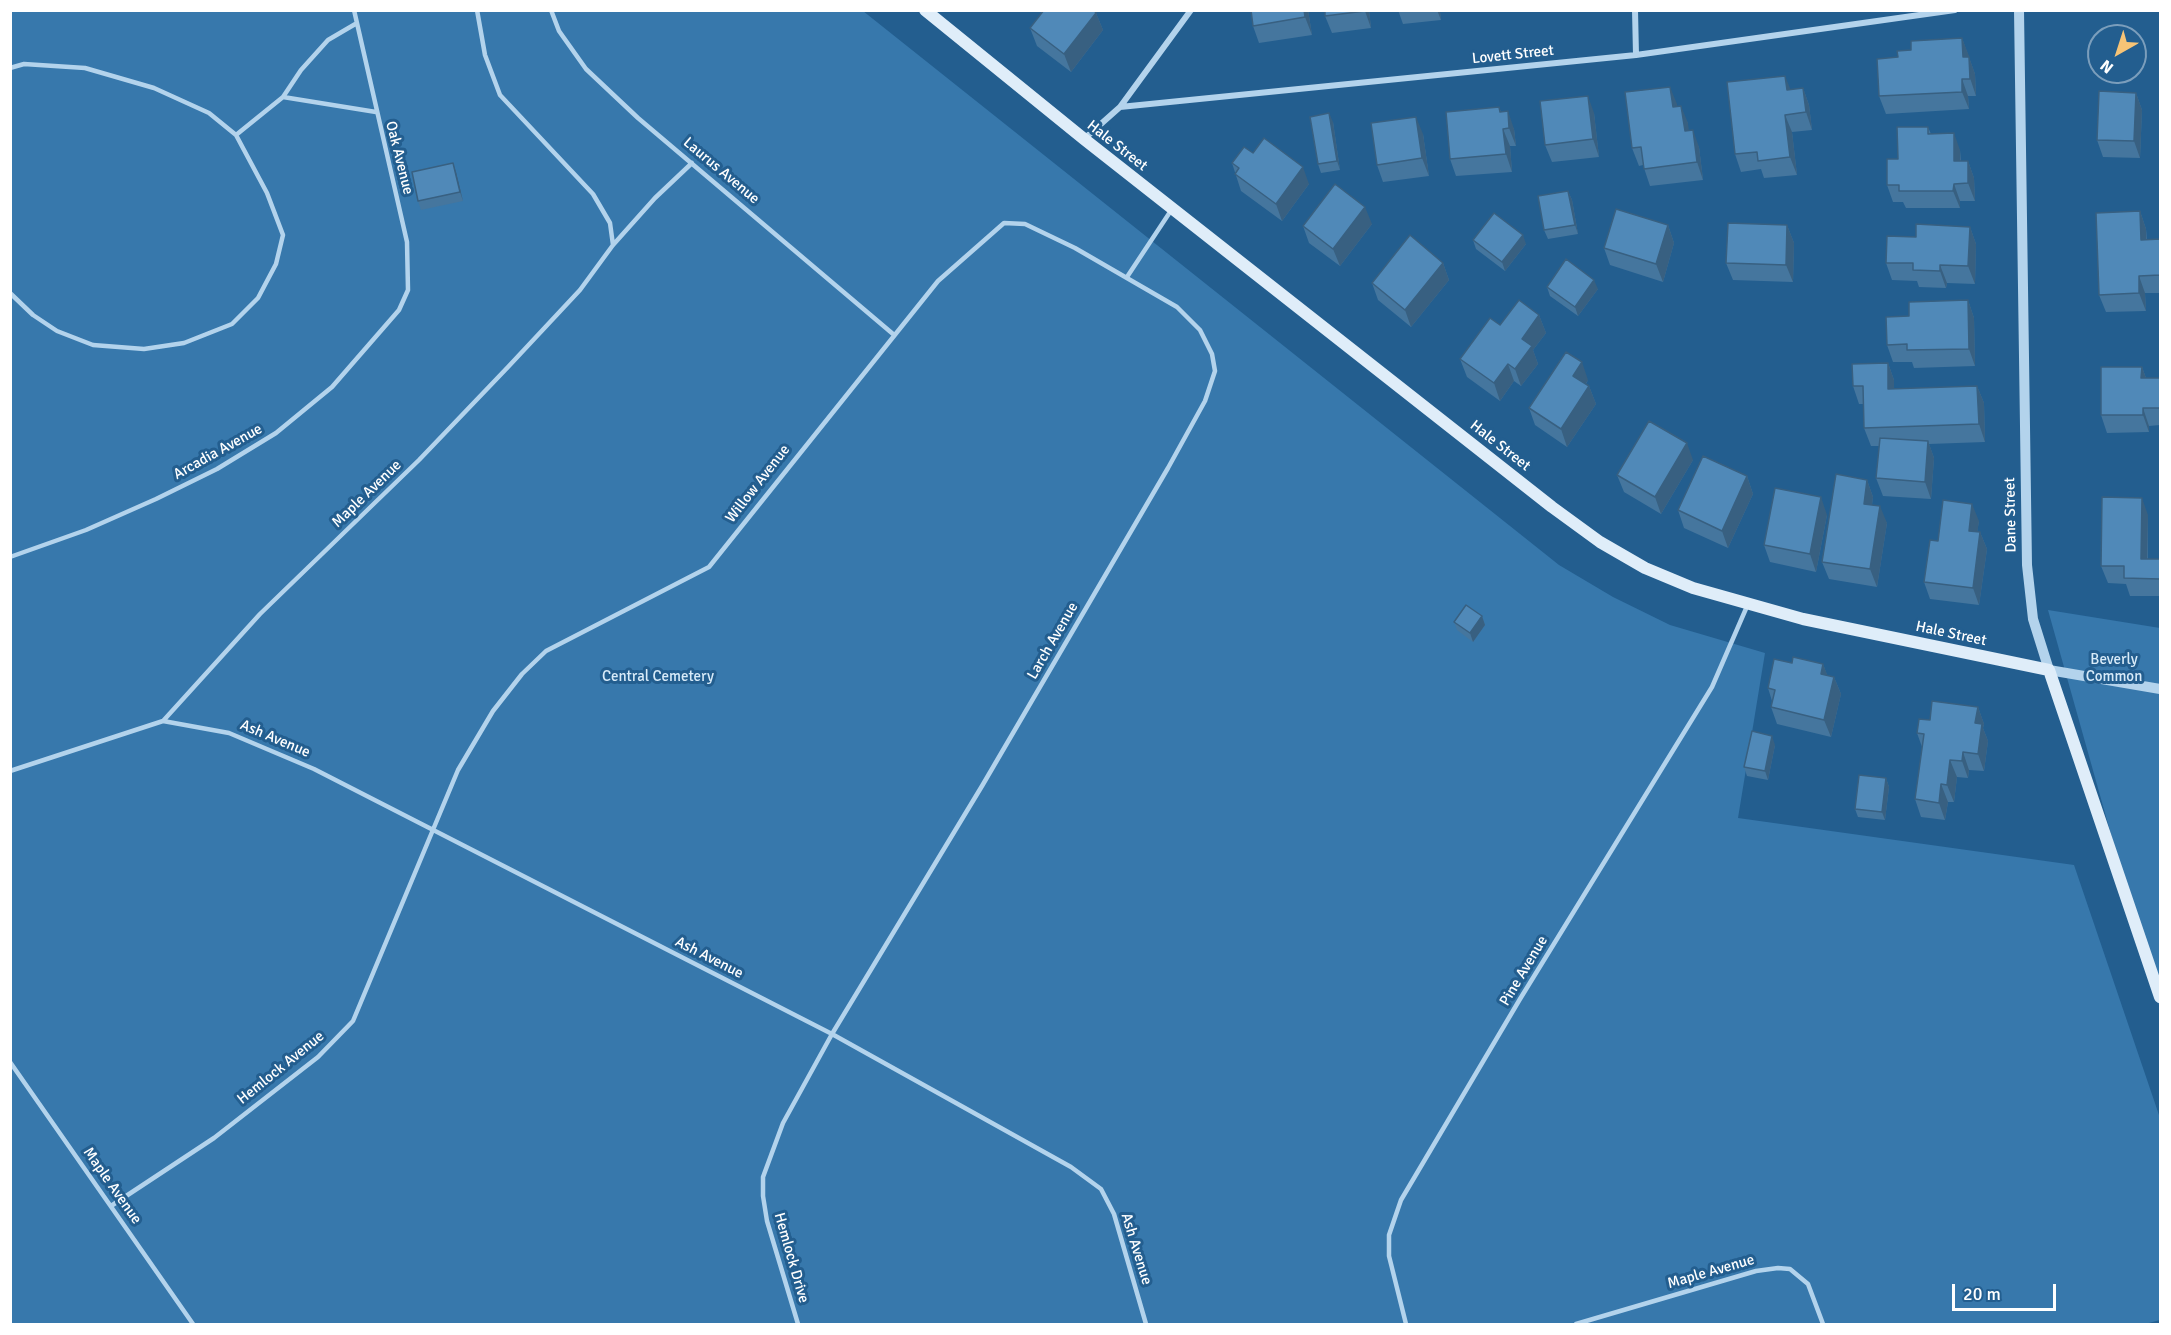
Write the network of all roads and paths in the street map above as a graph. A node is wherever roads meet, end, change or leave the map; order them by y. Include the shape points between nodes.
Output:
1 (354, 10) edge
2 (477, 10) edge
3 (552, 10) edge
4 (925, 10) edge
5 (1191, 10) edge
6 (1635, 10) edge
7 (1955, 10) edge
8 (2019, 10) edge
9 (357, 23) junction
10 (1636, 55) junction
11 (10, 68) edge
12 (283, 97) junction
13 (1120, 107) junction
14 (375, 112) junction
15 (236, 135) junction
16 (1084, 139) junction
17 (692, 163) junction
18 (1172, 208) junction
19 (613, 245) junction
20 (1127, 277) junction
21 (10, 293) edge
22 (399, 310) joint
23 (893, 334) junction
24 (10, 557) edge
25 (1748, 604) junction
26 (2049, 670) junction
27 (2160, 689) edge
28 (163, 721) junction
29 (10, 771) edge
30 (434, 833) junction
31 (2160, 997) edge
32 (832, 1034) junction
33 (10, 1062) edge
34 (111, 1206) junction
35 (193, 1324) edge
36 (798, 1324) edge
37 (1146, 1324) edge
38 (1406, 1324) edge
39 (1576, 1324) edge
40 (1823, 1324) edge

1 - 9 lane, Oak Avenue
2 - 19 lane via 485,55 500,95 593,194 610,223
3 - 17 lane, Laurus Avenue via 559,31 586,69
4 - 16 main road, Hale Street
5 - 13 street
6 - 10 street
7 - 10 street, Lovett Street
8 - 26 street, Dane Street via 2027,565 2033,619
9 - 12 lane via 328,40
9 - 14 lane, Oak Avenue
10 - 13 street, Lovett Street
11 - 15 lane via 24,64 85,68 154,88 209,113
12 - 14 lane
12 - 15 lane
13 - 16 street
14 - 22 lane, Oak Avenue via 407,242 408,290
15 - 21 lane via 267,193 283,235 276,264 258,298 232,324 184,343 154,348 93,345 57,331
16 - 18 main road, Hale Street
17 - 19 lane, Maple Avenue
17 - 23 lane, Laurus Avenue
18 - 20 lane
18 - 25 main road, Hale Street via 1600,542 1645,568 1693,588
19 - 28 lane, Maple Avenue via 580,290 516,358 419,460 260,614
20 - 23 lane, Willow Avenue via 1025,224 1004,223 938,281
20 - 32 lane, Larch Avenue via 1177,307 1200,330 1212,354 1215,371 1205,401 982,786
22 - 24 lane, Arcadia Avenue via 332,387 276,433 217,469 156,499
23 - 30 lane, Willow Avenue via 709,567 546,651 522,674 493,711 458,770
25 - 26 main road, Hale Street
25 - 38 lane, Pine Avenue via 1712,687 1401,1200 1389,1235 1389,1256
26 - 27 street, Hale Street
26 - 31 main road, Dane Street
28 - 29 lane, Maple Avenue
28 - 30 lane, Ash Avenue via 229,733 314,770
30 - 32 lane, Ash Avenue
30 - 34 lane, Hemlock Avenue via 353,1021 318,1057 214,1138
32 - 36 lane, Hemlock Drive via 783,1123 763,1178 767,1221
32 - 37 lane, Ash Avenue via 1071,1167 1101,1189 1114,1214
33 - 34 lane, Maple Avenue
34 - 35 lane, Maple Avenue
39 - 40 lane, Maple Avenue via 1778,1268 1790,1269 1808,1284

